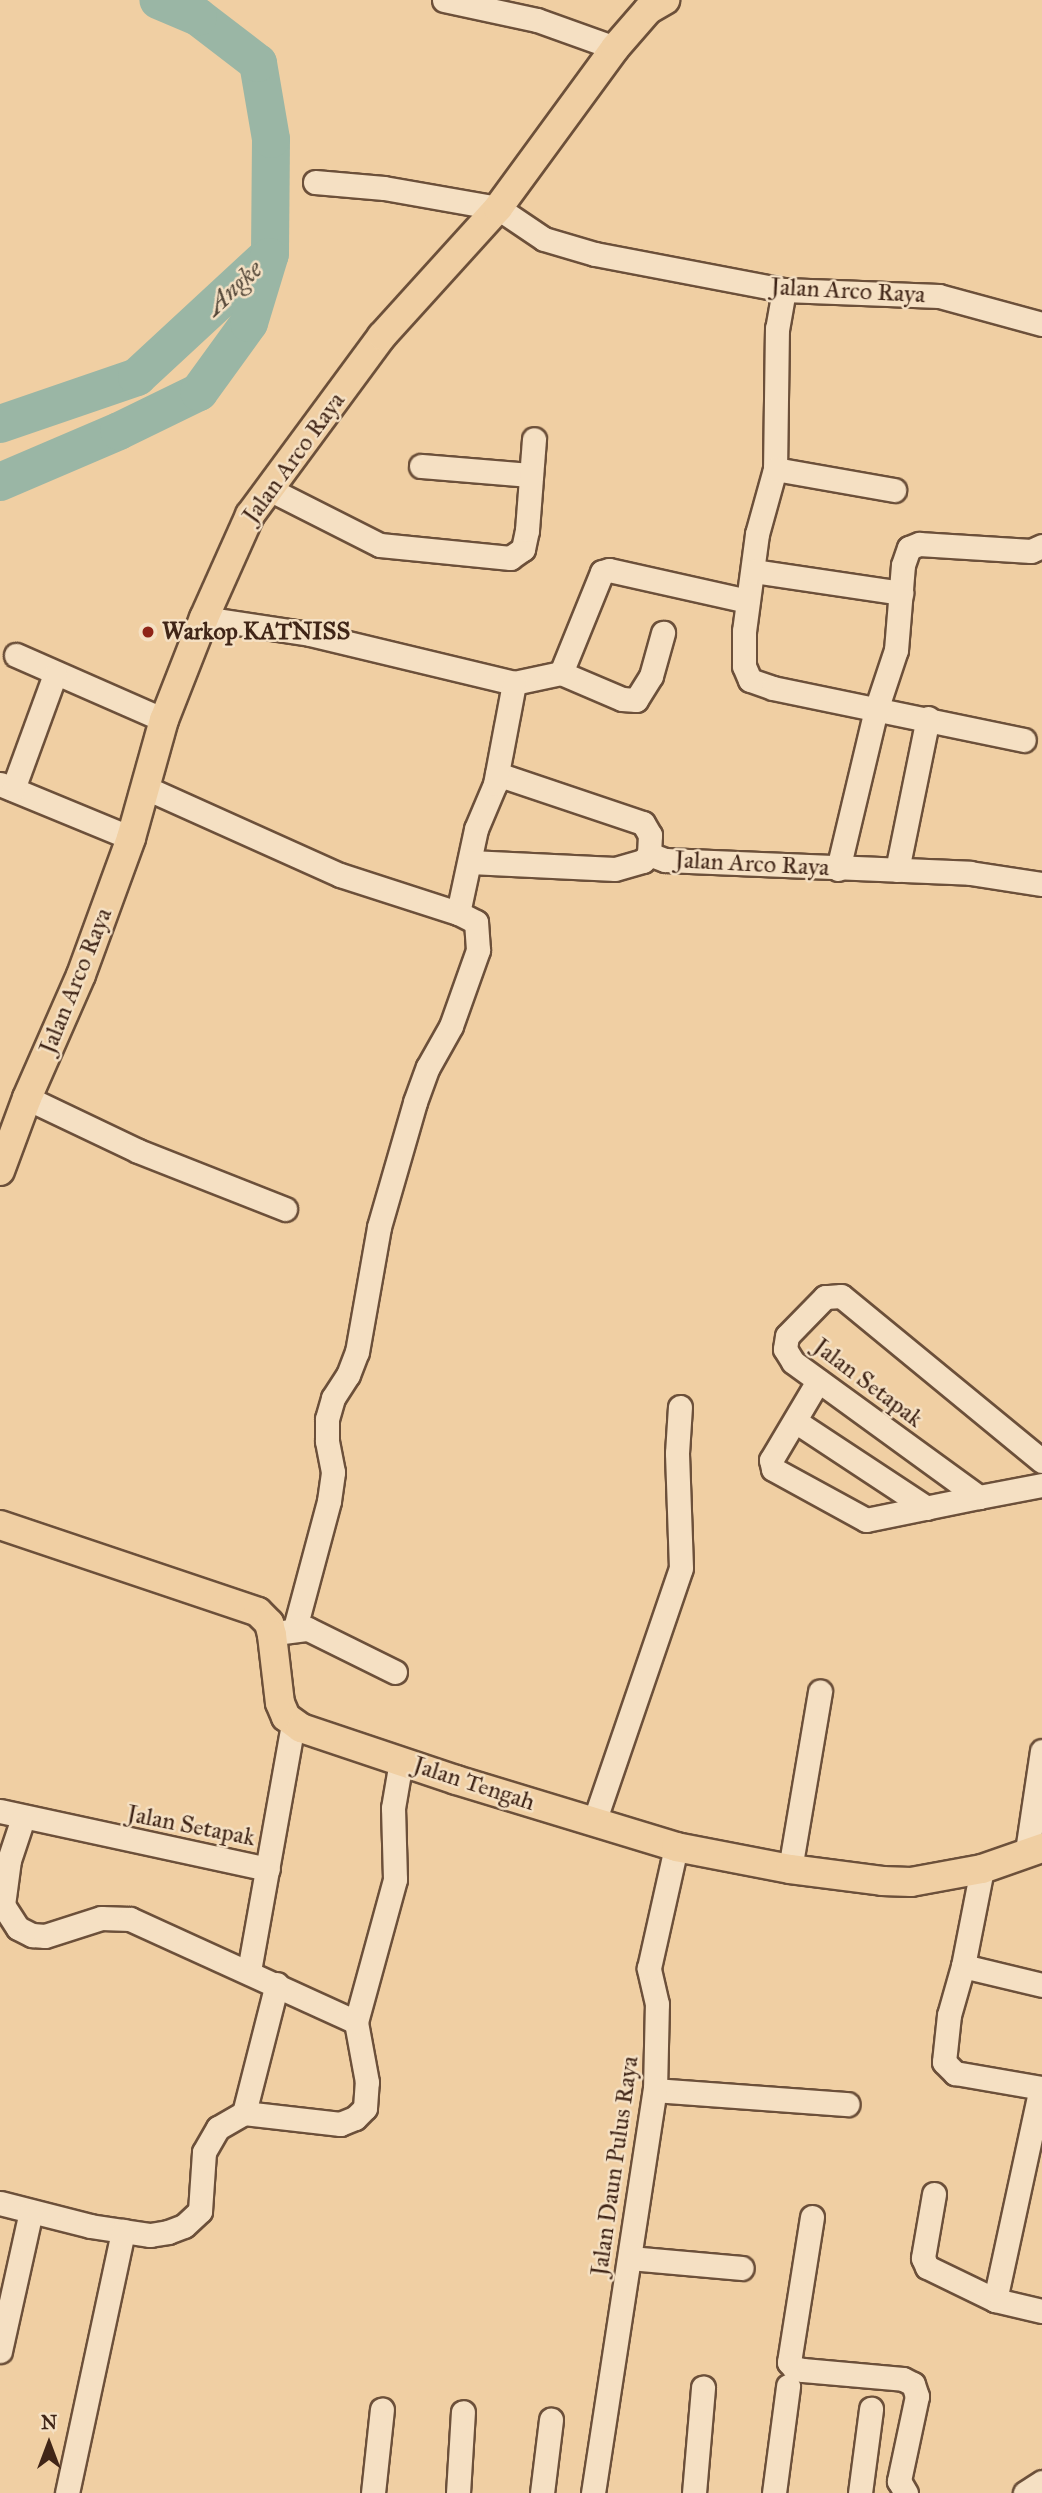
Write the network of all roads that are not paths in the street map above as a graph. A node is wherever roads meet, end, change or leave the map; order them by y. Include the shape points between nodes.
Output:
1 (444, 0) edge
2 (654, 3) edge
3 (615, 48) junction
4 (315, 182) dead end
5 (498, 208) junction
6 (784, 290) junction
7 (1042, 324) edge
8 (534, 439) dead end
9 (421, 466) dead end
10 (775, 469) junction
11 (531, 475) junction
12 (269, 489) junction
13 (894, 490) dead end
14 (1042, 546) edge
15 (754, 571) junction
16 (901, 593) junction
17 (748, 601) junction
18 (204, 618) junction
19 (663, 633) dead end
20 (16, 655) dead end
21 (561, 673) junction
22 (55, 674) junction
23 (514, 683) junction
24 (876, 710) junction
25 (928, 718) junction
26 (164, 720) junction
27 (1024, 740) dead end
28 (497, 774) junction
29 (7, 787) edge
30 (144, 787) junction
31 (131, 838) junction
32 (649, 854) junction
33 (470, 862) junction
34 (838, 869) junction
35 (897, 870) junction
36 (1042, 884) edge
37 (458, 913) junction
38 (27, 1098) junction
39 (0, 1171) edge
40 (285, 1209) dead end
41 (818, 1381) junction
42 (680, 1407) dead end
43 (795, 1421) junction
44 (1042, 1461) edge
45 (1042, 1485) edge
46 (979, 1497) junction
47 (927, 1508) junction
48 (0, 1525) edge
49 (284, 1632) junction
50 (395, 1672) dead end
51 (820, 1692) dead end
52 (293, 1723) junction
53 (1042, 1751) edge
54 (401, 1761) junction
55 (0, 1811) edge
56 (23, 1818) junction
57 (594, 1822) junction
58 (676, 1847) junction
59 (1035, 1850) edge
60 (268, 1868) junction
61 (982, 1868) junction
62 (790, 1869) junction
63 (963, 1966) junction
64 (248, 1971) junction
65 (277, 1984) junction
66 (1042, 1985) edge
67 (356, 2022) junction
68 (1041, 2088) edge
69 (655, 2090) junction
70 (847, 2104) dead end
71 (244, 2113) junction
72 (934, 2194) dead end
73 (0, 2203) edge
74 (31, 2211) junction
75 (812, 2217) dead end
76 (123, 2231) junction
77 (630, 2258) junction
78 (742, 2268) dead end
79 (995, 2300) junction
80 (1042, 2311) edge
81 (0, 2351) edge
82 (788, 2386) dead end
83 (703, 2387) dead end
84 (382, 2409) dead end
85 (871, 2409) dead end
86 (463, 2412) dead end
87 (551, 2420) dead end
88 (1042, 2482) edge
89 (67, 2493) edge
90 (373, 2493) edge
91 (458, 2493) edge
92 (542, 2493) edge
93 (593, 2493) edge
94 (694, 2493) edge
95 (774, 2493) edge
96 (860, 2493) edge
97 (906, 2493) edge
98 (1025, 2493) edge

1 - 3 street via 537,20
2 - 3 main road, Jalan Arco Raya
3 - 5 main road, Jalan Arco Raya
4 - 5 street via 384,188
5 - 6 street, Jalan Arco Raya via 544,239 565,247
5 - 12 main road, Jalan Arco Raya via 382,336
6 - 7 street, Jalan Arco Raya via 939,296
6 - 10 street via 777,328
8 - 11 street
9 - 11 street
10 - 13 street
10 - 15 street via 757,534
11 - 12 street via 523,549 510,558 380,545
12 - 18 main road, Jalan Arco Raya via 250,515
14 - 16 street via 1031,551 919,544 905,556
15 - 16 street
15 - 17 street
16 - 24 street via 896,650
17 - 21 street via 602,572
17 - 24 street via 743,648 750,680
18 - 23 street via 310,634
18 - 26 main road, Jalan Arco Raya
19 - 21 street via 651,676 636,700 622,699
20 - 22 street
21 - 23 street
22 - 26 street
22 - 29 street
23 - 28 street
24 - 25 street
24 - 34 street
25 - 27 street
25 - 35 street
26 - 30 main road, Jalan Arco Raya
28 - 32 street, Jalan Arco Raya via 643,823 650,835
28 - 33 street via 481,814
29 - 31 street
30 - 31 main road, Jalan Arco Raya
30 - 37 street via 340,875
31 - 38 main road, Jalan Arco Raya via 81,975
32 - 33 street via 643,861 615,869
32 - 34 street, Jalan Arco Raya via 665,860
33 - 37 street
34 - 35 street, Jalan Arco Raya
35 - 36 street, Jalan Arco Raya via 970,873
37 - 49 street via 476,922 478,950 451,1026 415,1102 379,1227 357,1352 327,1419 333,1472 328,1501
38 - 39 main road, Jalan Arco Raya
38 - 40 street via 138,1151
41 - 43 street
41 - 44 street, Jalan Setapak via 793,1362 785,1349 787,1336 825,1297 841,1296
41 - 46 street, Jalan Setapak
42 - 57 street via 681,1568
43 - 47 street
43 - 47 street via 771,1460 773,1469 866,1520
45 - 46 street
46 - 47 street
48 - 49 main road via 258,1612
49 - 50 street via 308,1629 322,1634
49 - 52 main road via 280,1703
51 - 62 street
52 - 54 main road, Jalan Tengah
52 - 60 street, Jalan Setapak
53 - 59 street
54 - 57 main road, Jalan Tengah
54 - 67 street via 393,1808 395,1879
55 - 56 street, Jalan Setapak
56 - 60 street, Jalan Setapak
56 - 64 street via 9,1860 3,1905 18,1928 45,1936 101,1918 130,1919
57 - 58 main road, Jalan Tengah
58 - 62 main road, Jalan Tengah
58 - 69 street, Jalan Daun Pulus Raya via 649,1968 657,2004
59 - 61 main road, Jalan Tengah
60 - 64 street
61 - 62 main road, Jalan Tengah via 911,1882
61 - 63 street
63 - 66 street
63 - 68 street via 949,2015 944,2062 955,2073
64 - 65 street
65 - 67 street
65 - 71 street
67 - 71 street via 367,2081 365,2108 355,2118 340,2124
68 - 79 street
69 - 70 street
69 - 77 street, Jalan Daun Pulus Raya
71 - 76 street via 218,2128 204,2152 200,2211 184,2226 168,2232
72 - 79 street via 923,2258 927,2267
73 - 74 street
74 - 76 street
74 - 81 street
75 - 97 street via 789,2362 803,2370 903,2379 914,2384 917,2396 899,2481
76 - 89 street
77 - 78 street
77 - 93 street, Jalan Daun Pulus Raya
79 - 80 street
82 - 95 street
83 - 94 street
84 - 90 street
85 - 96 street
86 - 91 street
87 - 92 street
88 - 98 street

